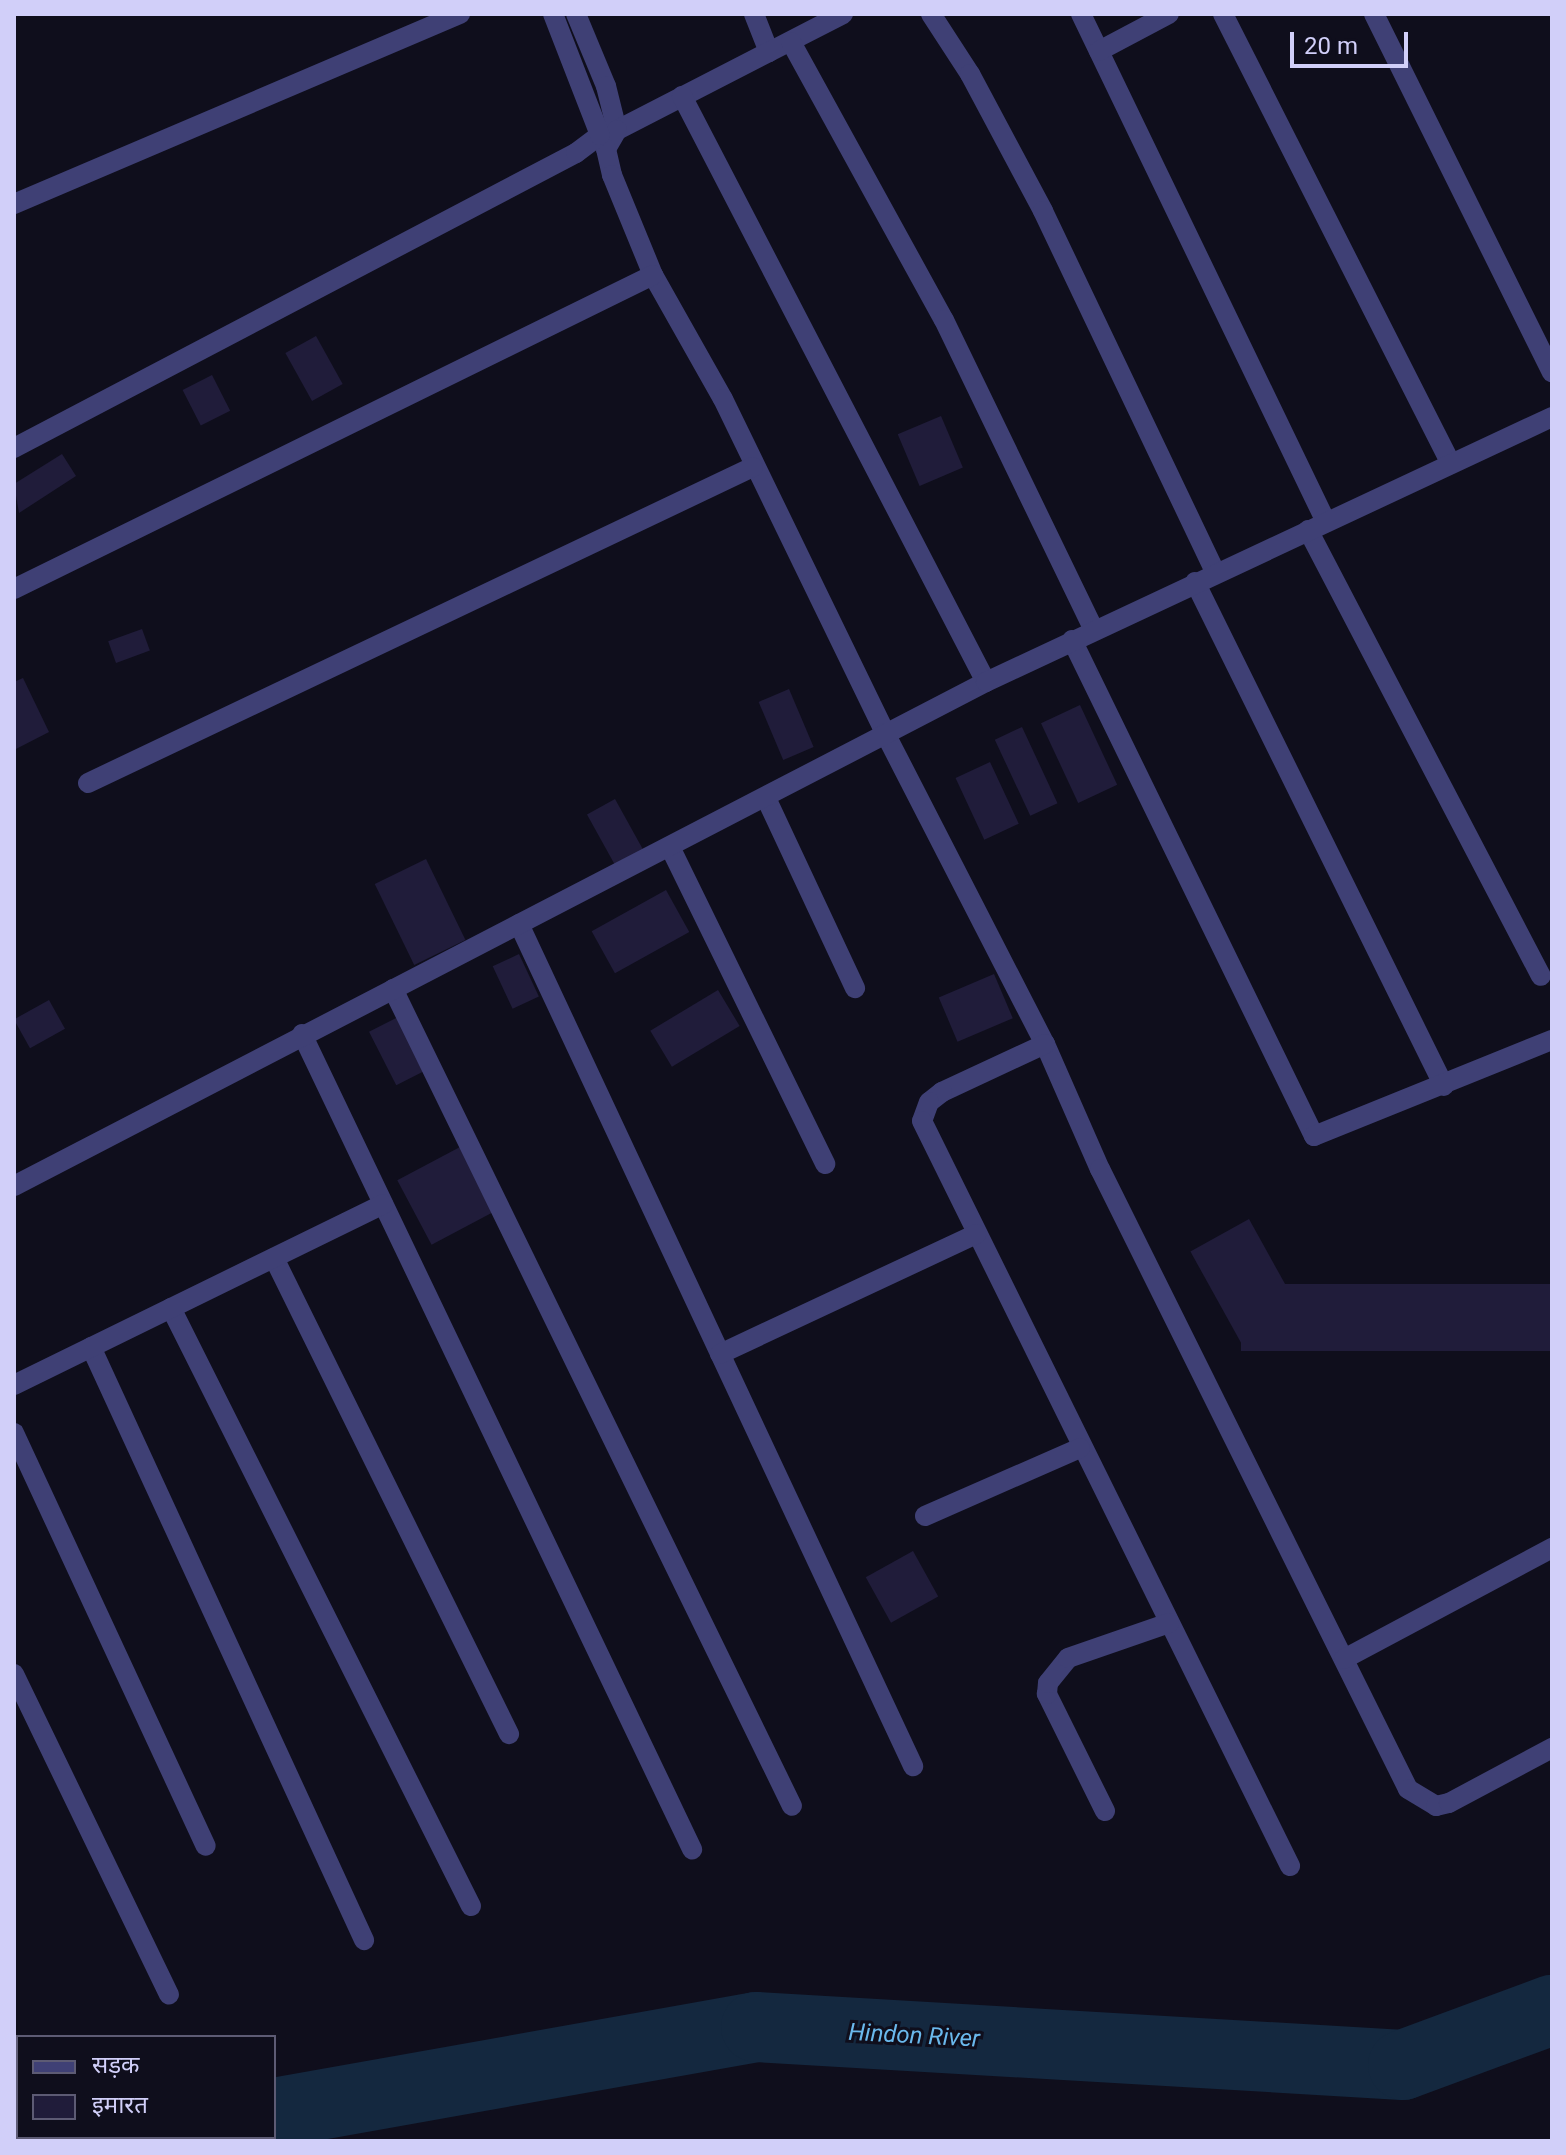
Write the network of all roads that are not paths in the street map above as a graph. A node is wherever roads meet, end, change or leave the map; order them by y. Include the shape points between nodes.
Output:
1 (460, 14) edge
2 (553, 14) edge
3 (576, 14) edge
4 (754, 14) edge
5 (843, 14) edge
6 (931, 14) edge
7 (1081, 14) edge
8 (1169, 14) edge
9 (1223, 14) edge
10 (1374, 14) edge
11 (791, 42) junction
12 (1099, 51) junction
13 (769, 52) junction
14 (682, 96) junction
15 (617, 130) junction
16 (14, 204) edge
17 (653, 275) junction
18 (1552, 372) edge
19 (1552, 417) edge
20 (14, 448) edge
21 (1451, 464) junction
22 (753, 467) junction
23 (1317, 526) junction
24 (1216, 573) junction
25 (1195, 582) junction
26 (14, 589) edge
27 (1094, 630) junction
28 (1072, 640) junction
29 (986, 682) junction
30 (885, 733) junction
31 (88, 783) dead end
32 (766, 798) junction
33 (670, 847) junction
34 (519, 924) junction
35 (1541, 976) dead end
36 (855, 988) dead end
37 (393, 989) junction
38 (302, 1034) junction
39 (1552, 1040) edge
40 (1045, 1044) junction
41 (1444, 1086) junction
42 (825, 1164) dead end
43 (14, 1186) edge
44 (383, 1204) junction
45 (976, 1234) junction
46 (274, 1258) junction
47 (171, 1308) junction
48 (91, 1347) junction
49 (720, 1354) junction
50 (14, 1385) edge
51 (14, 1433) edge
52 (1080, 1448) junction
53 (925, 1516) dead end
54 (1552, 1548) edge
55 (1169, 1623) junction
56 (1344, 1659) junction
57 (14, 1674) edge
58 (509, 1734) dead end
59 (1552, 1748) edge
60 (913, 1766) dead end
61 (792, 1806) dead end
62 (1105, 1811) dead end
63 (206, 1846) dead end
64 (692, 1849) dead end
65 (1290, 1866) dead end
66 (471, 1906) dead end
67 (364, 1940) dead end
68 (169, 1995) dead end

1 - 16 street
2 - 20 street via 600,135 576,153
3 - 15 street via 606,86
4 - 13 street
5 - 11 street
6 - 24 street via 970,74 1043,211
7 - 12 street
8 - 12 street
9 - 21 street
10 - 18 street
11 - 13 street
11 - 27 street via 944,320
12 - 23 street
13 - 14 street
14 - 15 street
14 - 29 street
15 - 17 street via 606,149 612,175
17 - 22 street via 723,399
17 - 26 street
19 - 21 street
21 - 23 street
22 - 30 street
22 - 31 street
23 - 24 street
23 - 35 street
24 - 25 street
25 - 27 street
25 - 41 street
27 - 28 street
28 - 29 street
28 - 41 street via 1314,1136
29 - 30 street
30 - 32 street
30 - 40 street
32 - 33 street
32 - 36 street
33 - 34 street
33 - 42 street
34 - 37 street
34 - 49 street
37 - 38 street
37 - 61 street
38 - 43 street
38 - 44 street
39 - 41 street
40 - 45 street via 942,1092 924,1112 928,1136
40 - 56 street via 1100,1169
44 - 46 street
44 - 64 street
45 - 49 street
45 - 52 street
46 - 47 street
46 - 58 street
47 - 48 street
47 - 66 street
48 - 50 street
48 - 67 street
49 - 60 street
51 - 63 street
52 - 53 street
52 - 55 street
54 - 56 street
55 - 62 street via 1068,1658 1048,1683 1047,1694
55 - 65 street
56 - 59 street via 1408,1789 1426,1803 1449,1803
57 - 68 street

